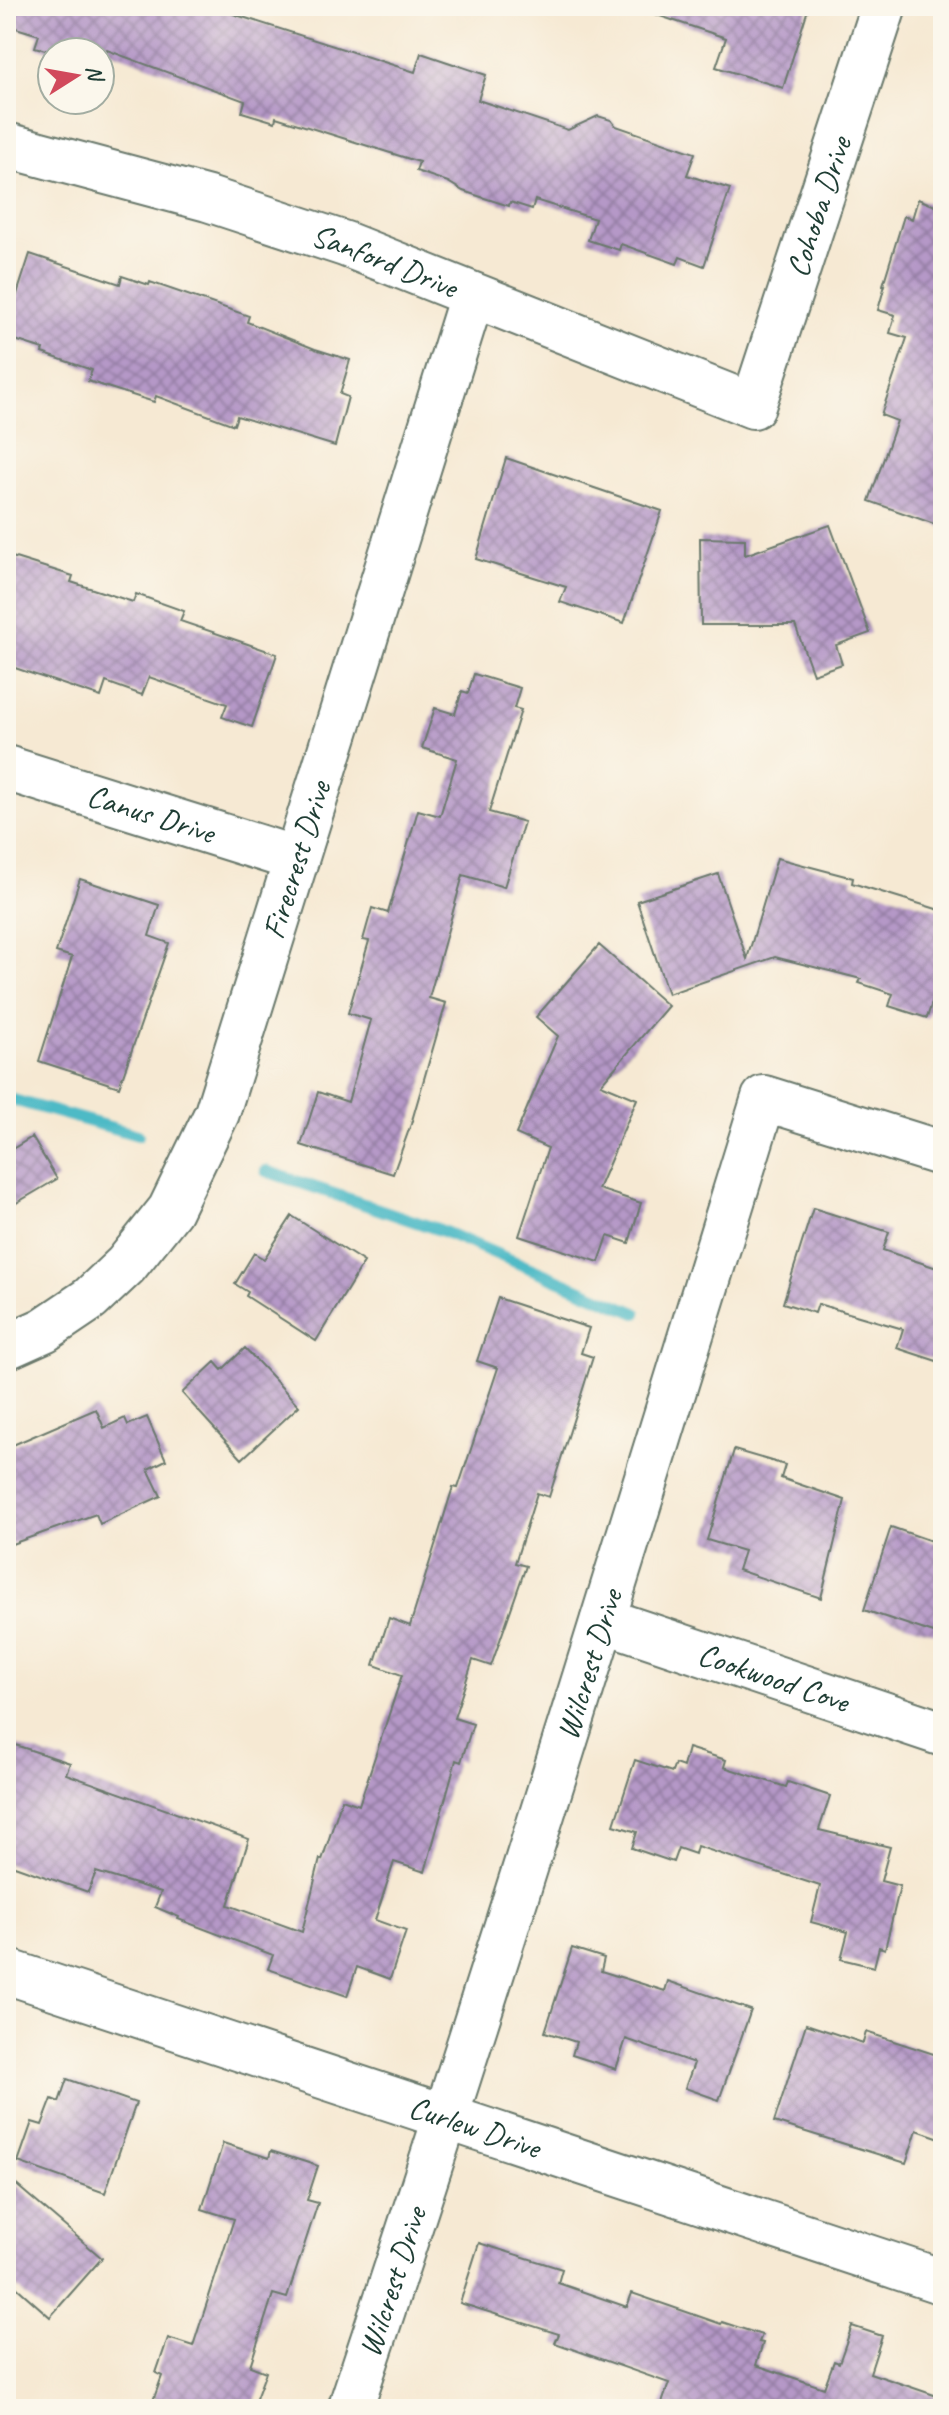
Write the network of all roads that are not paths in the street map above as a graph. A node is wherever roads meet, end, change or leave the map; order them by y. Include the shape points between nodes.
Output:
1 (884, 6) edge
2 (6, 145) edge
3 (472, 296) junction
4 (753, 406) joint
5 (6, 768) edge
6 (296, 859) junction
7 (943, 1154) edge
8 (6, 1347) edge
9 (603, 1620) junction
10 (943, 1734) edge
11 (6, 1971) edge
12 (446, 2117) junction
13 (943, 2282) edge
14 (350, 2409) edge

1 - 4 street, Cohoba Drive
2 - 3 street, Sanford Drive via 208,199 345,244
3 - 4 street, Sanford Drive
3 - 6 street, Firecrest Drive
5 - 6 street, Canus Drive
6 - 8 street, Firecrest Drive via 217,1113 170,1210 126,1265 90,1299 44,1330
7 - 9 street, Wilcrest Drive via 764,1098
9 - 10 street, Cookwood Cove
9 - 12 street, Wilcrest Drive
11 - 12 street, Curlew Drive
12 - 13 street, Curlew Drive
12 - 14 street, Wilcrest Drive

